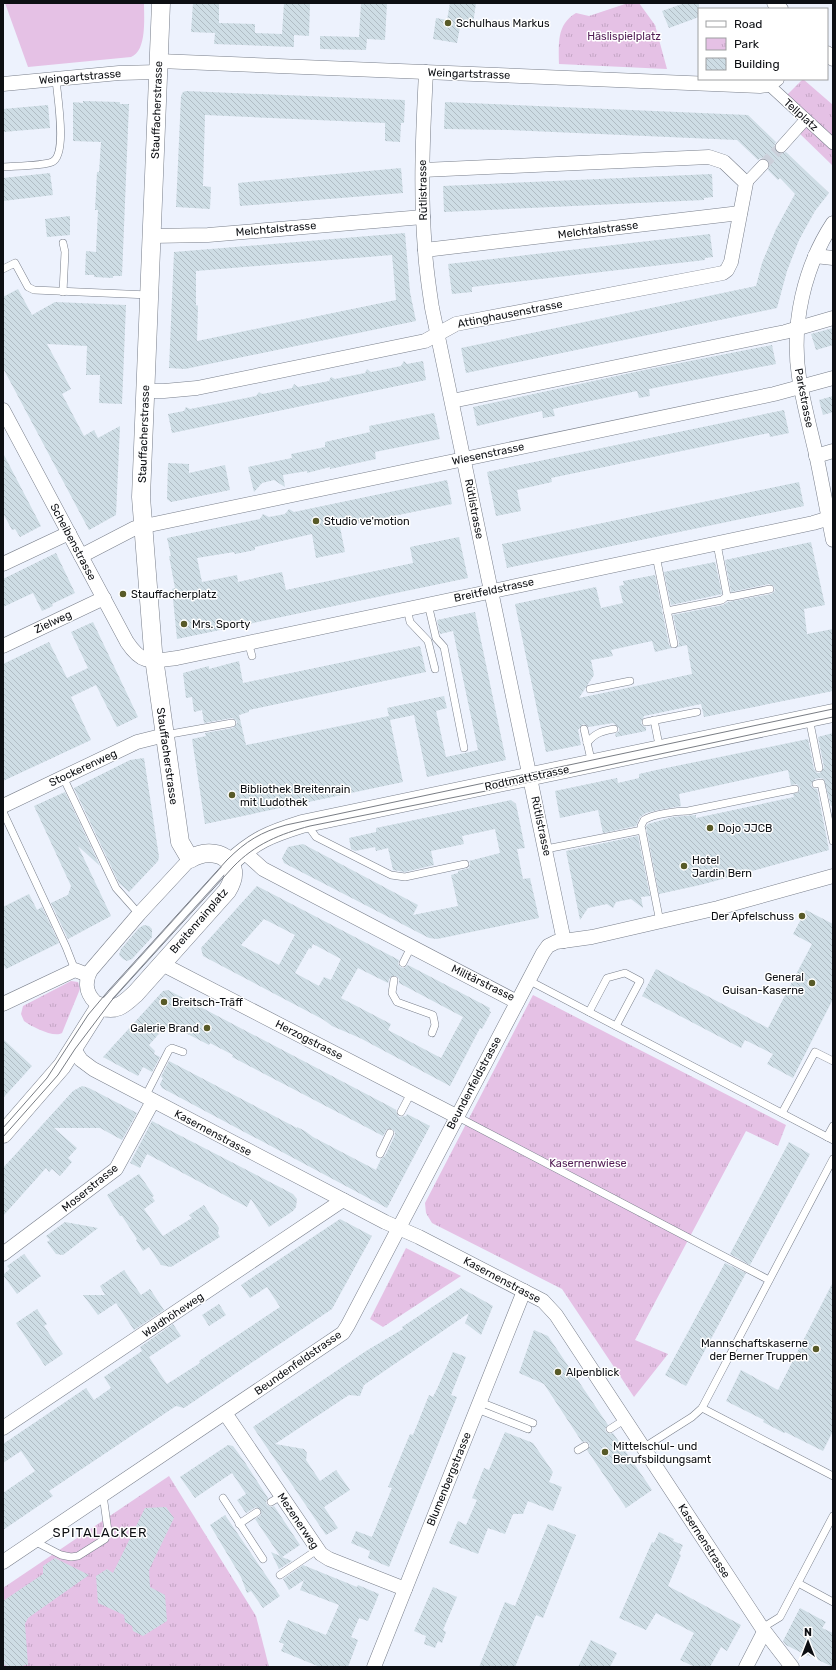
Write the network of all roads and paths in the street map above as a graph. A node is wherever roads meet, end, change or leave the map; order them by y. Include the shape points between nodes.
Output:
1 (161, 3) edge
2 (158, 66) junction
3 (426, 72) junction
4 (56, 79) junction
5 (773, 82) edge
6 (3, 84) edge
7 (806, 119) junction
8 (833, 144) edge
9 (781, 147) tunnel mouth
10 (763, 165) tunnel mouth
11 (3, 167) edge
12 (423, 170) junction
13 (746, 183) junction
14 (740, 213) junction
15 (423, 217) junction
16 (833, 223) edge
17 (152, 236) junction
18 (63, 243) dead end
19 (425, 250) junction
20 (815, 256) junction
21 (833, 258) edge
22 (3, 269) edge
23 (64, 292) junction
24 (149, 295) junction
25 (833, 318) edge
26 (798, 328) junction
27 (438, 334) junction
28 (833, 378) edge
29 (801, 387) junction
30 (145, 391) junction
31 (452, 401) junction
32 (3, 410) edge
33 (833, 451) edge
34 (816, 456) junction
35 (464, 459) junction
36 (831, 518) edge
37 (143, 526) junction
38 (69, 533) junction
39 (833, 540) edge
40 (717, 544) junction
41 (81, 556) junction
42 (656, 556) junction
43 (3, 564) edge
44 (770, 589) dead end
45 (491, 591) junction
46 (727, 596) junction
47 (104, 598) junction
48 (428, 604) junction
49 (407, 608) junction
50 (667, 611) junction
51 (248, 642) junction
52 (674, 644) dead end
53 (3, 646) edge
54 (252, 656) dead end
55 (154, 660) junction
56 (435, 669) dead end
57 (630, 680) dead end
58 (590, 689) dead end
59 (697, 712) dead end
60 (833, 713) edge
61 (809, 718) junction
62 (654, 720) junction
63 (646, 722) dead end
64 (232, 723) dead end
65 (584, 729) dead end
66 (614, 729) dead end
67 (165, 735) junction
68 (587, 744) junction
69 (464, 748) dead end
70 (660, 750) junction
71 (592, 764) junction
72 (819, 768) dead end
73 (64, 777) junction
74 (531, 777) junction
75 (816, 784) dead end
76 (795, 789) dead end
77 (3, 806) edge
78 (3, 812) edge
79 (310, 822) junction
80 (642, 830) junction
81 (833, 841) edge
82 (546, 849) junction
83 (236, 857) junction
84 (190, 859) junction
85 (465, 864) dead end
86 (833, 876) edge
87 (139, 914) junction
88 (660, 922) junction
89 (564, 941) junction
90 (411, 947) junction
91 (403, 963) dead end
92 (162, 964) junction
93 (82, 973) junction
94 (394, 980) dead end
95 (528, 980) junction
96 (4, 1000) edge
97 (517, 1002) junction
98 (100, 1006) junction
99 (589, 1012) junction
100 (616, 1026) junction
101 (432, 1033) dead end
102 (73, 1048) junction
103 (183, 1052) dead end
104 (833, 1060) edge
105 (411, 1093) junction
106 (149, 1099) junction
107 (401, 1112) dead end
108 (782, 1113) junction
109 (456, 1116) junction
110 (833, 1126) edge
111 (390, 1133) dead end
112 (3, 1134) edge
113 (830, 1138) edge
114 (380, 1154) dead end
115 (833, 1159) edge
116 (343, 1200) junction
117 (399, 1228) junction
118 (3, 1254) edge
119 (769, 1280) junction
120 (524, 1291) junction
121 (478, 1405) junction
122 (702, 1408) junction
123 (225, 1413) junction
124 (624, 1420) junction
125 (533, 1423) dead end
126 (3, 1428) edge
127 (610, 1429) dead end
128 (528, 1430) dead end
129 (643, 1448) junction
130 (833, 1476) edge
131 (103, 1495) junction
132 (223, 1498) dead end
133 (257, 1512) dead end
134 (833, 1516) edge
135 (239, 1524) junction
136 (34, 1541) junction
137 (317, 1550) junction
138 (262, 1559) dead end
139 (3, 1562) edge
140 (280, 1575) dead end
141 (798, 1583) junction
142 (405, 1589) junction
143 (833, 1602) edge
144 (763, 1630) junction
145 (374, 1667) edge
146 (746, 1667) edge
147 (792, 1667) edge

1 - 2 street, Stauffacherstrasse
2 - 3 street, Weingartstrasse
2 - 4 street, Weingartstrasse
2 - 17 street, Stauffacherstrasse
3 - 5 street, Weingartstrasse via 744,86
3 - 12 street, Rütlistrasse
4 - 6 street, Weingartstrasse
4 - 11 lane via 61,132 58,157 52,162
5 - 7 street, Tellplatz
7 - 8 street, Tellplatz
7 - 9 street
10 - 13 street
12 - 13 street via 709,157 724,162
12 - 15 street, Rütlistrasse
13 - 14 street
14 - 19 street, Melchtalstrasse
14 - 27 street, Attinghausenstrasse via 729,266 723,273 456,324
15 - 17 street, Melchtalstrasse via 208,235
15 - 19 street, Rütlistrasse
16 - 20 street, Parkstrasse
17 - 24 street, Stauffacherstrasse
18 - 23 lane
19 - 27 street, Rütlistrasse
20 - 21 street
20 - 26 street, Parkstrasse via 805,284
22 - 23 lane via 15,263 31,290
23 - 24 lane
24 - 30 street, Stauffacherstrasse
25 - 26 street
26 - 29 street, Parkstrasse via 797,361
26 - 31 street
27 - 30 street, Attinghausenstrasse via 425,341 197,388
27 - 31 street, Rütlistrasse
28 - 29 street, Wiesenstrasse
29 - 34 street, Parkstrasse
29 - 35 street, Wiesenstrasse
30 - 37 street, Stauffacherstrasse via 141,497
31 - 35 street, Rütlistrasse
32 - 38 street, Scheibenstrasse
33 - 34 street
34 - 36 street, Parkstrasse
35 - 37 street, Wiesenstrasse
35 - 45 street, Rütlistrasse
36 - 39 street, Parkstrasse
36 - 40 street, Breitfeldstrasse
37 - 41 street via 130,530
37 - 55 street, Stauffacherstrasse
38 - 41 street, Scheibenstrasse
38 - 43 street
40 - 42 street, Breitfeldstrasse
40 - 46 lane
41 - 47 street, Scheibenstrasse
42 - 45 street, Breitfeldstrasse
42 - 50 lane
44 - 46 lane
45 - 48 street, Breitfeldstrasse
45 - 74 street, Rütlistrasse
46 - 50 lane via 722,600
47 - 53 street, Zielweg
47 - 55 street, Scheibenstrasse via 134,652 143,660
48 - 49 street, Breitfeldstrasse
48 - 69 lane via 436,638 444,647
49 - 51 street, Breitfeldstrasse
49 - 56 lane via 410,622 428,641
50 - 52 lane
51 - 54 lane
51 - 55 street, Breitfeldstrasse via 177,658
55 - 67 street, Stauffacherstrasse
57 - 58 lane
59 - 62 lane
60 - 61 street, Rodtmattstrasse
61 - 70 street, Rodtmattstrasse
61 - 72 lane
62 - 63 lane
62 - 70 lane
64 - 67 lane
65 - 68 lane
66 - 68 lane via 599,732 592,736
67 - 73 street, Stockerenweg via 137,742
67 - 84 street, Stauffacherstrasse via 179,840
68 - 71 lane
70 - 71 street, Rodtmattstrasse
71 - 74 street, Rodtmattstrasse
73 - 77 street, Stockerenweg
73 - 87 lane via 116,888
74 - 79 street, Rodtmattstrasse
74 - 82 street, Rütlistrasse
75 - 81 lane via 821,783
76 - 80 lane via 650,817 642,822
78 - 93 lane via 68,951
79 - 83 street, Rodtmattstrasse via 269,835
79 - 85 lane via 311,830 316,837 391,875 405,877
80 - 82 lane
80 - 88 lane
82 - 89 street, Rütlistrasse
83 - 84 street via 225,858 213,854
83 - 90 street, Militärstrasse
83 - 92 street, Breitenrainplatz via 232,882 227,891
83 - 98 lane
84 - 87 street
86 - 88 street, Militärstrasse
87 - 93 street via 100,959
88 - 89 street, Militärstrasse
89 - 95 street, Militärstrasse via 548,946
90 - 91 lane
90 - 97 street, Militärstrasse
92 - 98 street, Breitenrainplatz via 123,1005 113,1009
92 - 105 street, Herzogstrasse
93 - 96 street
93 - 98 street via 91,998
94 - 101 lane via 392,993 397,1002 433,1015 435,1025
95 - 97 street, Militärstrasse
95 - 99 lane
97 - 109 street, Beundenfeldstrasse
98 - 102 street
99 - 100 lane
99 - 100 lane via 607,978 626,974 640,981
100 - 108 lane
102 - 106 street, Kasernenstrasse via 87,1066
102 - 112 street via 56,1074
103 - 106 lane via 175,1048 170,1049
104 - 108 lane via 815,1052
105 - 107 lane
105 - 109 street, Herzogstrasse
106 - 116 street, Kasernenstrasse
106 - 118 street, Moserstrasse via 118,1167
108 - 113 lane
109 - 117 street, Beundenfeldstrasse
109 - 119 lane
110 - 113 lane
111 - 114 lane
115 - 119 lane
116 - 117 street, Kasernenstrasse
116 - 126 street, Waldhöheweg
117 - 120 street, Kasernenstrasse
117 - 123 street, Beundenfeldstrasse via 343,1333
119 - 122 lane
120 - 121 street, Blumenbergstrasse
120 - 124 street, Kasernenstrasse via 543,1301 552,1311
121 - 125 lane
121 - 128 lane
121 - 142 street, Blumenbergstrasse
122 - 129 lane
122 - 130 lane
123 - 131 street, Beundenfeldstrasse
123 - 137 street, Mezenerweg via 276,1499
124 - 127 lane
124 - 129 street, Kasernenstrasse
129 - 144 street, Kasernenstrasse
131 - 136 street, Beundenfeldstrasse
131 - 136 lane via 108,1531 105,1539 78,1556 71,1557
132 - 135 lane
133 - 135 lane
134 - 141 lane
135 - 138 lane
136 - 139 street, Beundenfeldstrasse
137 - 140 lane
137 - 142 street, Mezenerweg via 322,1556
141 - 143 lane
141 - 144 lane via 780,1617
142 - 145 street, Blumenbergstrasse
144 - 146 street
144 - 147 street, Kasernenstrasse

